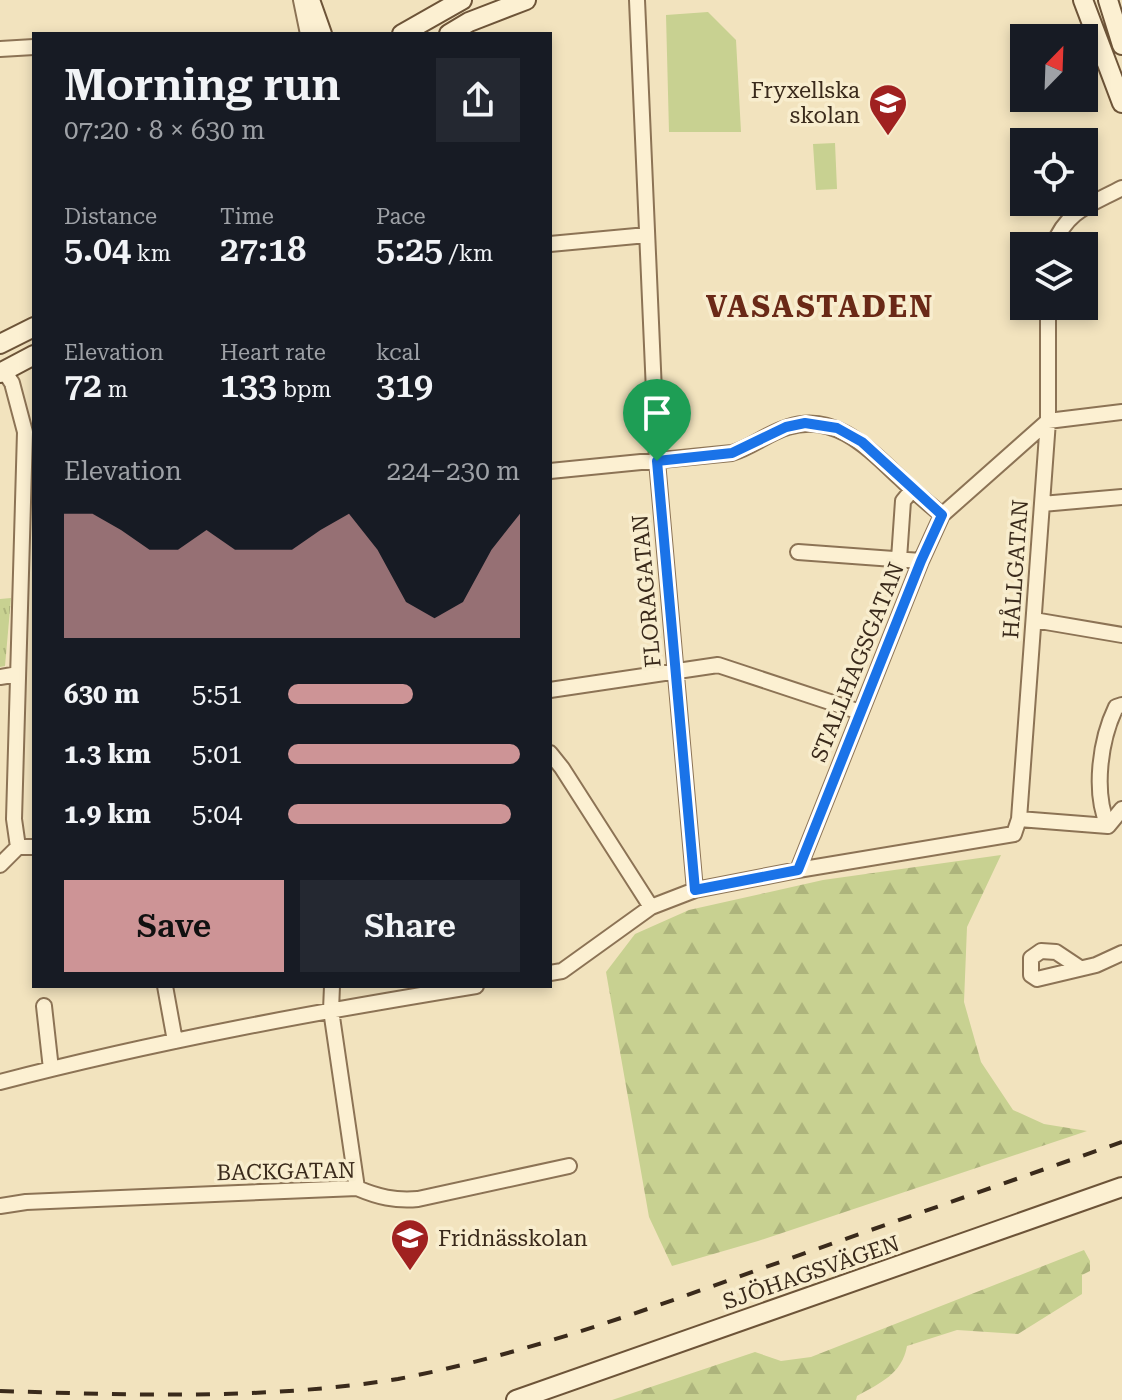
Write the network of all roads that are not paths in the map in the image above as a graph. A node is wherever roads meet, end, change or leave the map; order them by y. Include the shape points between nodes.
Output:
1 (301, 0) edge
2 (310, 0) edge
3 (462, 0) edge
4 (526, 0) edge
5 (637, 0) edge
6 (1083, 0) edge
7 (1101, 0) edge
8 (1108, 0) edge
9 (308, 32) edge
10 (321, 32) edge
11 (406, 32) edge
12 (452, 32) edge
13 (1119, 36) edge
14 (32, 47) edge
15 (0, 49) edge
16 (1122, 103) edge
17 (1122, 188) edge
18 (1059, 232) edge
19 (647, 235) junction
20 (552, 244) edge
21 (1048, 320) edge
22 (32, 328) edge
23 (0, 344) edge
24 (32, 356) edge
25 (1, 370) edge
26 (1122, 412) edge
27 (1048, 421) junction
28 (657, 461) junction
29 (552, 471) edge
30 (912, 490) junction
31 (1122, 497) edge
32 (1042, 504) junction
33 (942, 515) junction
34 (798, 552) dead end
35 (899, 559) junction
36 (921, 561) junction
37 (1034, 620) junction
38 (1122, 635) edge
39 (675, 672) junction
40 (18, 674) junction
41 (0, 677) edge
42 (552, 690) edge
43 (1122, 705) edge
44 (860, 712) junction
45 (552, 756) edge
46 (1122, 809) edge
47 (1019, 819) junction
48 (1108, 826) junction
49 (18, 847) junction
50 (32, 847) edge
51 (0, 865) edge
52 (798, 870) junction
53 (695, 890) junction
54 (651, 907) junction
55 (1122, 953) edge
56 (1080, 968) dead end
57 (552, 973) edge
58 (165, 988) edge
59 (332, 988) edge
60 (464, 988) edge
61 (44, 1006) dead end
62 (331, 1010) junction
63 (175, 1041) junction
64 (51, 1069) junction
65 (0, 1082) edge
66 (569, 1166) dead end
67 (1122, 1187) edge
68 (357, 1188) junction
69 (0, 1206) edge
70 (516, 1400) edge

1 - 9 street
2 - 10 main road
3 - 11 main road
4 - 12 main road
5 - 19 street, FLORAGATAN
6 - 16 main road
7 - 13 main road via 1109,27
8 - 13 main road
14 - 15 street
17 - 18 street via 1070,216
19 - 20 street
19 - 28 street, FLORAGATAN
21 - 27 street, HÅLLGATAN
22 - 23 main road
24 - 25 main road
25 - 40 street via 12,383 25,432
26 - 27 street
27 - 32 street, HÅLLGATAN
27 - 33 street, STALLHAGSGATAN
28 - 29 street
28 - 30 street via 732,453 786,427 812,423 837,428 862,442
28 - 39 street, FLORAGATAN
30 - 33 street
30 - 35 street via 903,501
31 - 32 street
32 - 37 street, HÅLLGATAN
33 - 36 street, STALLHAGSGATAN
34 - 35 street
35 - 36 street
36 - 44 street, STALLHAGSGATAN
37 - 38 street
37 - 47 street, HÅLLGATAN
39 - 42 street
39 - 44 street via 718,665
39 - 53 street, FLORAGATAN
40 - 41 street
40 - 49 street
43 - 48 street via 1110,720 1102,759
44 - 52 street, STALLHAGSGATAN
45 - 54 street
46 - 48 street
47 - 48 street
47 - 52 street, HÅLLGATAN via 1014,834
49 - 50 street
49 - 51 street
52 - 53 street
53 - 54 street
54 - 57 street via 562,971
55 - 56 street
58 - 63 street
59 - 62 street
60 - 62 street
61 - 64 street
62 - 63 street
62 - 68 street
63 - 64 street
64 - 65 street
66 - 68 street, BACKGATAN via 418,1199 379,1197
67 - 70 main road, SJÖHAGSVÄGEN
68 - 69 street, BACKGATAN

